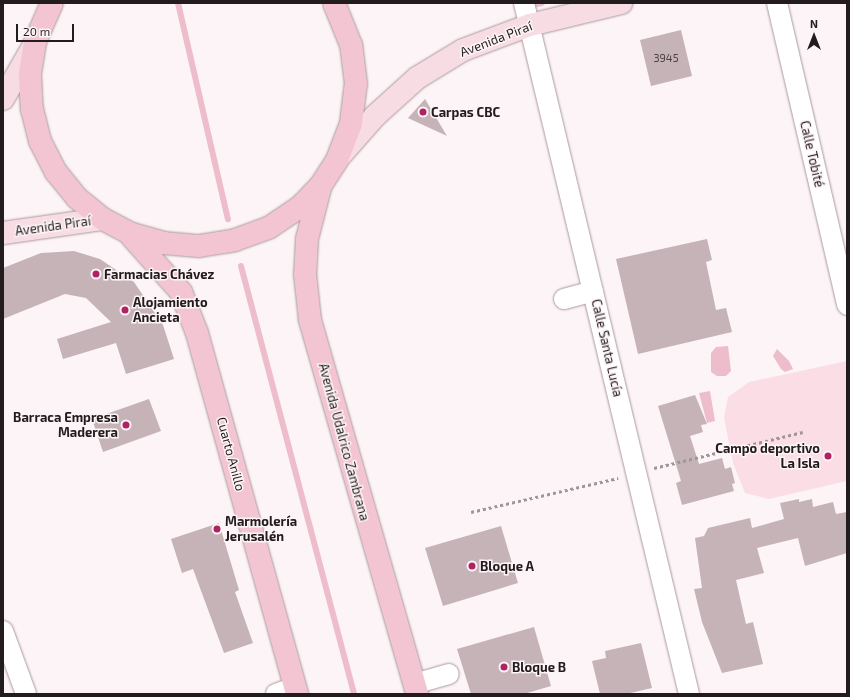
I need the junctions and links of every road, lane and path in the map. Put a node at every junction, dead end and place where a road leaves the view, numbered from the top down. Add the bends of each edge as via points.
1 (52, 3) edge
2 (334, 3) edge
3 (621, 3) edge
4 (777, 3) edge
5 (527, 16) edge
6 (35, 42) junction
7 (3, 98) edge
8 (337, 160) junction
9 (321, 186) junction
10 (103, 219) junction
11 (3, 233) edge
12 (129, 233) junction
13 (593, 291) junction
14 (564, 299) dead end
15 (847, 305) edge
16 (3, 631) edge
17 (449, 674) dead end
18 (416, 689) edge
19 (289, 692) edge
20 (26, 694) edge
21 (689, 694) edge

1 - 6 highway
2 - 8 highway via 351,45 356,84 351,123
3 - 5 main road, Avenida Piraí
4 - 15 street, Calle Tobité
5 - 8 main road, Avenida Piraí via 417,78 375,116
5 - 13 street, Calle Santa Lucía
6 - 7 main road
6 - 10 highway via 30,82 32,109 40,142 64,182
8 - 9 highway
9 - 12 highway via 301,206 270,227 235,240 199,246 163,243
9 - 18 highway, Avenida Udalrico Zambrana via 308,239 305,274 310,320
10 - 11 main road, Avenida Piraí
10 - 12 highway
12 - 19 highway, Cuarto Anillo via 153,256 181,292 198,333
13 - 14 street
13 - 21 street, Calle Santa Lucía
16 - 20 street
17 - 18 street

